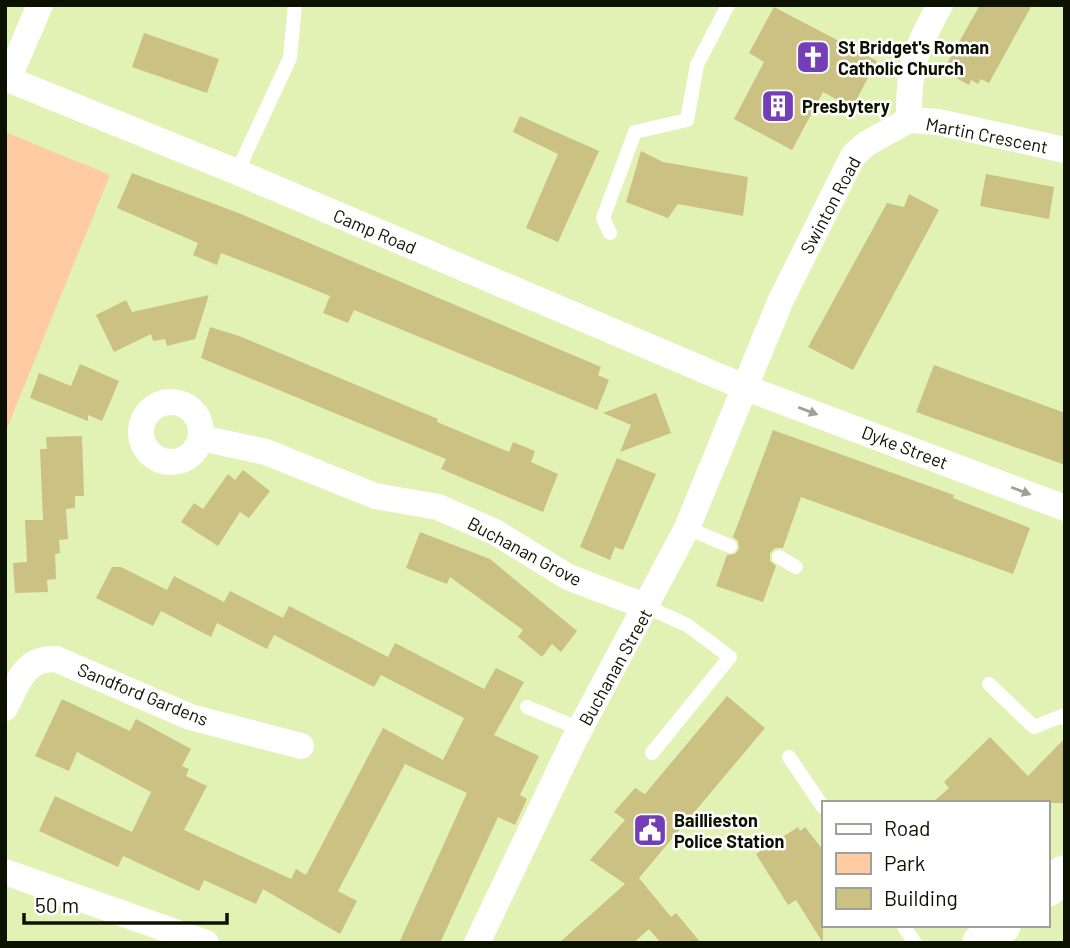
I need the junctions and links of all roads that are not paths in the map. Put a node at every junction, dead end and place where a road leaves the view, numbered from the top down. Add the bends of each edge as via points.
1 (40, 5) edge
2 (295, 5) edge
3 (728, 5) edge
4 (940, 5) edge
5 (7, 78) edge
6 (909, 120) junction
7 (1065, 150) edge
8 (237, 172) junction
9 (610, 233) dead end
10 (744, 387) junction
11 (201, 438) dead end
12 (1065, 508) edge
13 (687, 528) junction
14 (730, 546) dead end
15 (779, 557) dead end
16 (796, 567) dead end
17 (647, 607) junction
18 (989, 684) dead end
19 (527, 707) dead end
20 (5, 708) edge
21 (1065, 718) edge
22 (580, 729) junction
23 (301, 746) dead end
24 (652, 753) dead end
25 (789, 757) dead end
26 (822, 806) edge
27 (5, 872) edge
28 (1065, 874) edge
29 (1049, 886) edge
30 (904, 927) edge
31 (1000, 927) edge
32 (206, 943) edge
33 (477, 943) edge
34 (915, 943) edge
35 (981, 943) edge

1 - 5 street
2 - 8 lane via 290,58
3 - 9 lane via 697,65 687,120 635,132 603,218
4 - 6 street via 916,48 908,84
5 - 8 street, Camp Road
6 - 7 street, Martin Crescent via 938,121
6 - 10 street, Swinton Road via 853,156 780,302
8 - 10 street, Camp Road
10 -> 12 street, Dyke Street
10 - 13 street, Buchanan Street
11 - 17 street, Buchanan Grove via 265,452 375,496 438,507 495,532 568,577
13 - 14 lane
13 - 17 street, Buchanan Street
15 - 16 lane
17 - 22 street, Buchanan Street
17 - 24 lane via 687,625 730,657
18 - 21 lane via 1034,727
19 - 22 lane
20 - 23 street, Sandford Gardens via 28,666 41,658 56,659 190,717
22 - 33 street, Buchanan Street
25 - 26 lane
27 - 32 street
28 - 29 main road
30 - 34 lane
31 - 35 main road

